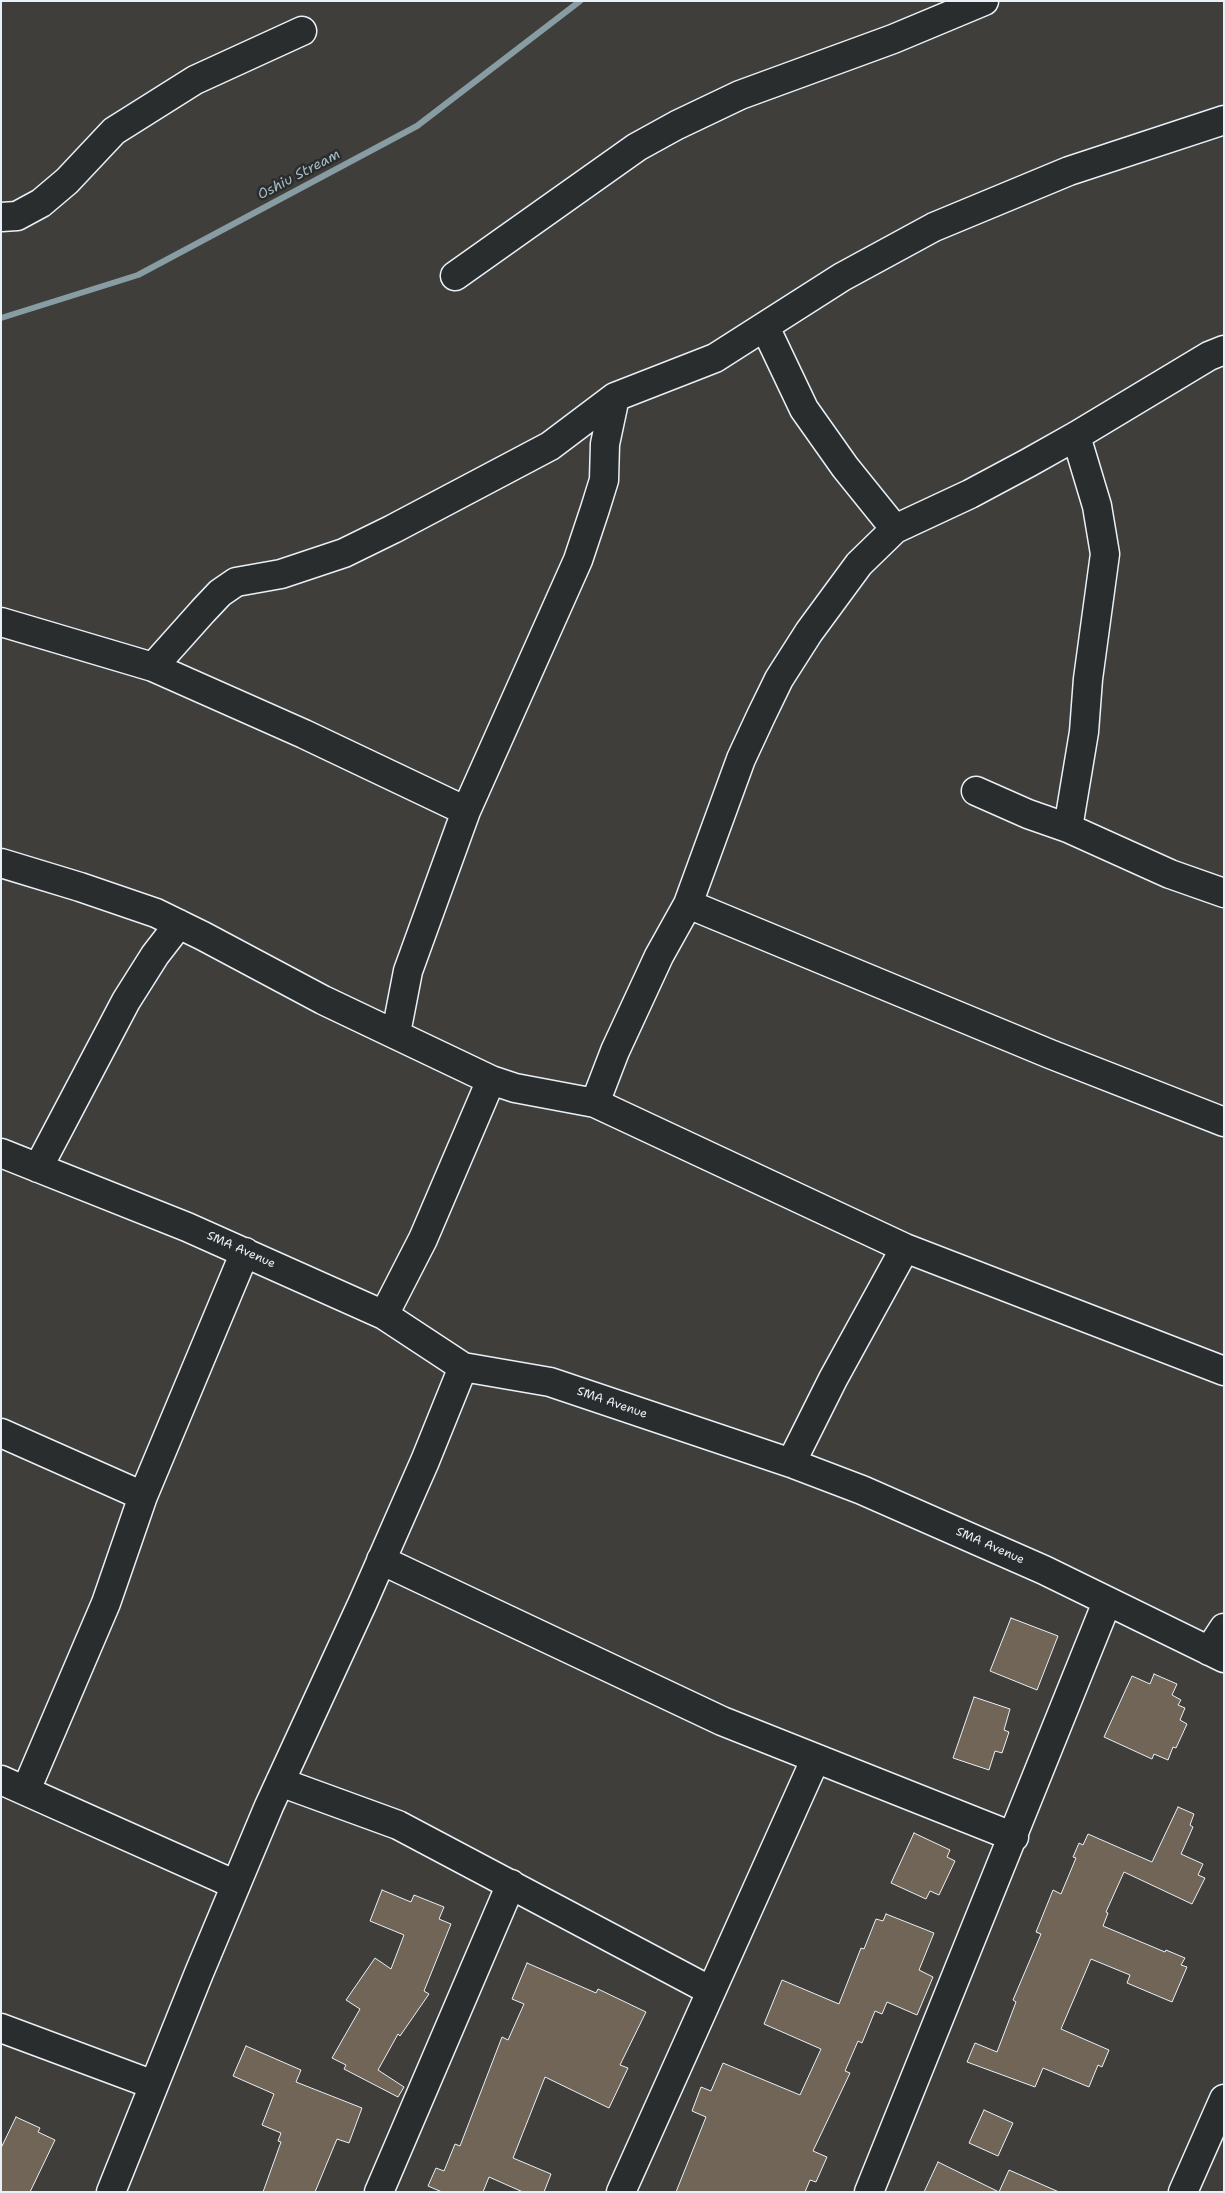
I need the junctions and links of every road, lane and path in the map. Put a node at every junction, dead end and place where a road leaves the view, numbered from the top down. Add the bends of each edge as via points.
1 (984, 1) edge
2 (302, 31) dead end
3 (1224, 120) edge
4 (1, 218) edge
5 (455, 276) dead end
6 (765, 327) junction
7 (1224, 350) edge
8 (616, 397) junction
9 (1076, 436) junction
10 (895, 529) junction
11 (1, 622) edge
12 (153, 667) junction
13 (976, 791) dead end
14 (466, 811) junction
15 (1068, 828) junction
16 (1, 864) edge
17 (1224, 892) edge
18 (688, 904) junction
19 (179, 924) junction
20 (396, 1034) junction
21 (490, 1080) junction
22 (595, 1103) junction
23 (1224, 1122) edge
24 (1, 1153) edge
25 (38, 1168) junction
26 (905, 1248) junction
27 (245, 1252) junction
28 (384, 1315) junction
29 (463, 1367) junction
30 (1224, 1371) edge
31 (1, 1433) edge
32 (791, 1463) junction
33 (143, 1496) junction
34 (381, 1560) junction
35 (1107, 1602) junction
36 (1224, 1628) edge
37 (1217, 1654) edge
38 (815, 1760) junction
39 (1, 1780) edge
40 (280, 1782) junction
41 (26, 1790) junction
42 (1014, 1837) junction
43 (511, 1884) junction
44 (236, 1885) junction
45 (711, 1992) junction
46 (1, 2028) edge
47 (154, 2085) junction
48 (1224, 2099) edge
49 (111, 2192) edge
50 (379, 2192) edge
51 (622, 2192) edge
52 (869, 2192) edge
53 (1183, 2192) edge

1 - 5 street via 740,96 677,125 637,147
2 - 4 street via 195,80 114,131 67,181 41,203 16,216
3 - 6 street via 1068,171 934,227 842,277
6 - 8 street via 715,358
6 - 10 street via 804,409
7 - 9 street
8 - 12 street via 550,446 344,553 281,574 236,582 214,599
8 - 14 street via 606,444 604,480 578,560
9 - 10 street via 970,494
9 - 15 street via 1097,506 1105,554 1084,732
10 - 18 street via 859,564 779,679 741,759
11 - 12 street
12 - 14 street
13 - 15 street
14 - 20 street via 408,971
15 - 17 street via 1170,874
16 - 19 street via 80,887
18 - 22 street via 659,956 615,1050
18 - 23 street via 1050,1054
19 - 20 street via 323,1000
19 - 25 street via 126,1001
20 - 21 street
21 - 22 street
21 - 28 street via 422,1238
22 - 26 street
24 - 25 street, SMA Avenue
25 - 27 street, SMA Avenue
26 - 30 street
26 - 32 street
27 - 28 street, SMA Avenue
27 - 33 street
28 - 29 street, SMA Avenue
29 - 32 street, SMA Avenue via 550,1382
29 - 34 street
31 - 33 street
32 - 35 street, SMA Avenue via 957,1531
33 - 41 street via 106,1603
34 - 38 street via 722,1721
34 - 40 street
35 - 37 street, SMA Avenue
35 - 42 street
36 - 37 street
38 - 42 street
38 - 45 street
39 - 41 street
40 - 43 street via 398,1825
40 - 44 street
41 - 44 street
42 - 52 street
43 - 45 street
43 - 50 street
44 - 47 street
45 - 51 street
46 - 47 street
47 - 49 street
48 - 53 street

